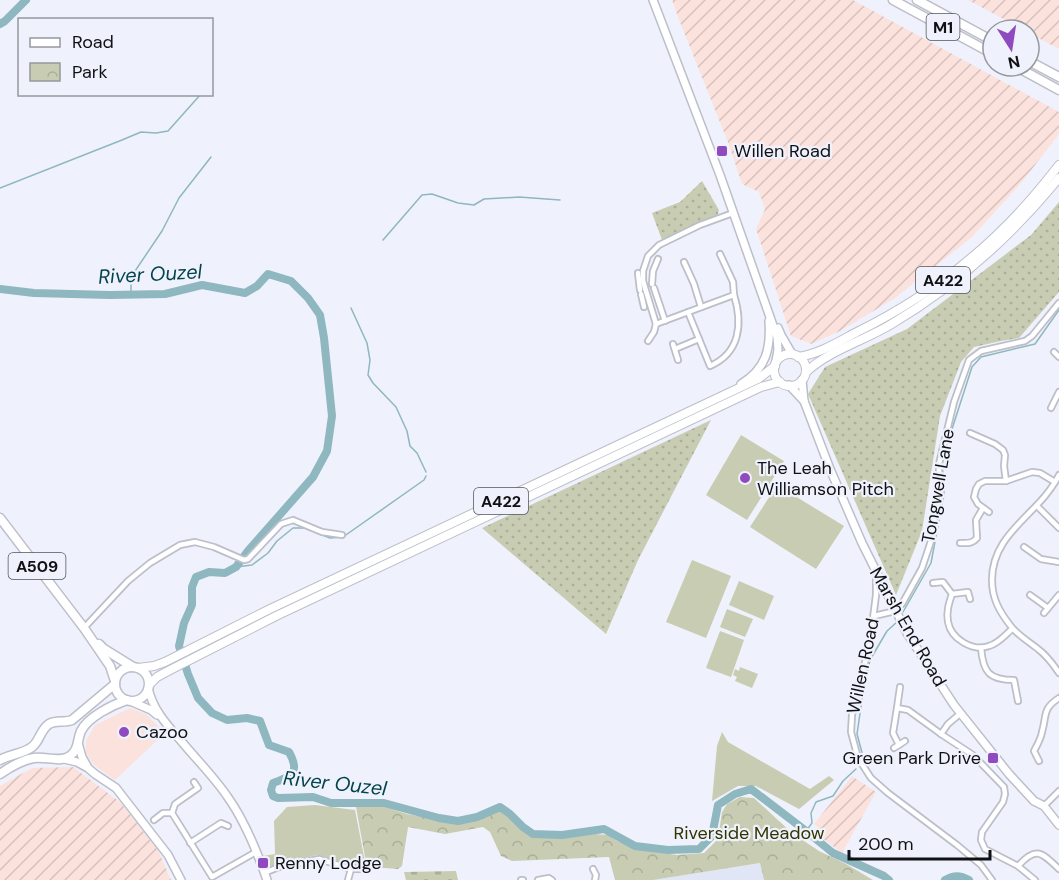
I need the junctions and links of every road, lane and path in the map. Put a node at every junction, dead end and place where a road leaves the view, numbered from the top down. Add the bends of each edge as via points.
1 (655, 0) edge
2 (892, 0) edge
3 (917, 0) edge
4 (981, 35) edge
5 (981, 48) edge
6 (1041, 67) edge
7 (1059, 77) edge
8 (1037, 78) edge
9 (1059, 90) edge
10 (1059, 165) edge
11 (1059, 178) edge
12 (733, 213) junction
13 (720, 254) dead end
14 (640, 255) dead end
15 (647, 258) junction
16 (658, 259) dead end
17 (684, 262) dead end
18 (644, 266) junction
19 (653, 269) junction
20 (638, 273) dead end
21 (641, 281) junction
22 (734, 295) junction
23 (648, 298) junction
24 (642, 300) junction
25 (1059, 303) edge
26 (644, 307) dead end
27 (701, 307) junction
28 (688, 312) junction
29 (768, 313) junction
30 (664, 321) junction
31 (656, 324) junction
32 (699, 339) junction
33 (648, 341) dead end
34 (1054, 352) dead end
35 (795, 355) junction
36 (1058, 358) edge
37 (678, 360) dead end
38 (775, 366) junction
39 (806, 372) junction
40 (802, 381) junction
41 (780, 382) junction
42 (789, 386) junction
43 (1059, 392) edge
44 (720, 397) junction
45 (804, 401) junction
46 (1051, 408) dead end
47 (970, 434) dead end
48 (1059, 474) edge
49 (1006, 481) junction
50 (1056, 482) junction
51 (1037, 506) junction
52 (983, 508) junction
53 (989, 512) dead end
54 (0, 518) edge
55 (1059, 528) edge
56 (342, 535) dead end
57 (960, 543) dead end
58 (1024, 547) dead end
59 (1059, 562) edge
60 (876, 573) junction
61 (933, 583) dead end
62 (952, 594) junction
63 (1030, 595) dead end
64 (1059, 595) edge
65 (970, 599) dead end
66 (1048, 608) junction
67 (895, 610) junction
68 (1044, 614) dead end
69 (874, 616) junction
70 (84, 628) junction
71 (1012, 629) junction
72 (226, 636) junction
73 (981, 648) junction
74 (1059, 659) edge
75 (1052, 663) junction
76 (167, 666) junction
77 (135, 668) junction
78 (1059, 673) edge
79 (1019, 676) dead end
80 (1014, 680) junction
81 (115, 683) junction
82 (149, 686) junction
83 (900, 687) dead end
84 (1059, 698) edge
85 (128, 700) junction
86 (1018, 701) dead end
87 (897, 708) junction
88 (961, 713) junction
89 (160, 717) junction
90 (64, 722) junction
91 (941, 735) junction
92 (40, 738) junction
93 (78, 741) junction
94 (905, 741) dead end
95 (899, 745) junction
96 (894, 748) dead end
97 (51, 758) junction
98 (64, 759) junction
99 (0, 760) edge
100 (1039, 761) dead end
101 (88, 768) junction
102 (0, 774) edge
103 (194, 783) dead end
104 (1059, 791) edge
105 (1044, 806) junction
106 (172, 813) junction
107 (222, 817) dead end
108 (154, 820) dead end
109 (221, 824) junction
110 (1059, 825) edge
111 (228, 826) dead end
112 (190, 843) junction
113 (256, 852) junction
114 (1018, 866) junction
115 (1059, 868) edge
116 (351, 869) junction
117 (367, 869) dead end
118 (593, 869) dead end
119 (265, 876) edge
120 (213, 878) edge
121 (992, 879) edge
122 (181, 880) edge
123 (348, 880) edge
124 (538, 880) edge
125 (552, 880) edge
126 (595, 880) edge
127 (1035, 880) edge

1 - 12 street
1 - 35 street via 781,335
2 - 5 highway, M1
3 - 4 highway, M1
6 - 7 highway
8 - 9 highway
10 - 35 main road, A422 via 996,236 929,291 816,353
11 - 39 main road, A422 via 1001,242 933,298
12 - 15 street via 659,245
12 - 29 street
13 - 22 street via 733,282
14 - 15 street
15 - 18 street
16 - 19 street
17 - 27 street
18 - 19 street
18 - 21 street
19 - 30 street via 651,279
20 - 21 street
21 - 23 street
21 - 24 street
22 - 27 street
22 - 32 street via 738,309 737,338 729,354 710,366
23 - 24 street
23 - 31 street
24 - 26 street
25 - 67 street, Tongwell Lane via 1025,341 981,351 969,360 939,464 931,541 922,568
27 - 28 street
28 - 30 street
28 - 32 street
29 - 38 street via 777,337
29 - 44 street via 770,340 760,368 753,377
30 - 31 street
31 - 33 street
32 - 37 street via 674,347
34 - 36 street
35 - 38 main road via 780,358
35 - 39 main road via 804,363
38 - 41 main road
38 - 44 main road, A422
39 - 40 main road
40 - 42 main road
40 - 45 street, Marsh End Road
41 - 42 main road
41 - 72 main road, A422 via 761,387
42 - 45 street, Marsh End Road
43 - 46 street
44 - 72 main road, A422
45 - 60 street, Marsh End Road
47 - 49 street via 1004,450
48 - 50 street
49 - 50 street via 1036,472
49 - 52 street via 979,484 974,497
50 - 51 street
51 - 55 street
51 - 71 street via 1004,540 992,567 997,608
52 - 53 street
52 - 57 street via 976,520 975,544
54 - 70 highway, A509
56 - 70 street via 293,520 281,524 244,560 195,542 180,544 128,581
58 - 59 street via 1041,559
60 - 67 street, Marsh End Road
60 - 69 street, Willen Road
61 - 62 street via 943,582
62 - 65 street via 968,592
62 - 73 street via 948,624 956,637
63 - 66 street
64 - 66 street
66 - 68 street
67 - 69 street
67 - 88 street, Marsh End Road
69 - 121 street, Willen Road via 852,715 851,732 858,758 871,778 981,865
70 - 77 highway, A509 via 104,649
70 - 81 highway, A509 via 110,666
71 - 73 street via 998,642
71 - 75 street
72 - 76 main road, A422
73 - 80 street via 985,670 993,677
74 - 75 street
75 - 78 street
76 - 77 main road, A422
76 - 82 main road, A422
77 - 81 highway via 121,671
77 - 82 highway via 146,675
79 - 80 street
80 - 86 street
81 - 85 highway via 118,694
81 - 90 highway via 77,717
82 - 85 highway via 138,700
82 - 89 street
83 - 87 street
84 - 100 street via 1044,716 1034,751
85 - 89 street
85 - 93 highway via 87,723
87 - 91 street via 908,710
87 - 95 street via 893,733
88 - 91 street
88 - 105 street, Marsh End Road via 1034,801
89 - 113 street via 227,796
90 - 92 highway via 48,725
90 - 93 highway via 75,730
91 - 114 street via 974,755 1004,787 1004,802 982,832 981,840 985,849
92 - 97 highway via 43,750
92 - 99 highway via 28,750
93 - 98 highway via 71,755
93 - 101 street
94 - 95 street
95 - 96 street
97 - 98 highway
97 - 102 highway via 26,760
98 - 101 street
101 - 122 street via 119,791 169,857
103 - 106 street via 198,788 175,804
104 - 105 street
105 - 110 street, Marsh End Road
106 - 108 street via 163,813
106 - 112 street
107 - 109 street
109 - 111 street
109 - 112 street
112 - 120 street
113 - 119 street
113 - 120 street
114 - 115 street via 1027,856 1039,853
114 - 127 street
116 - 117 street
116 - 119 street via 319,858 279,867
116 - 123 street
118 - 126 street
124 - 125 street

